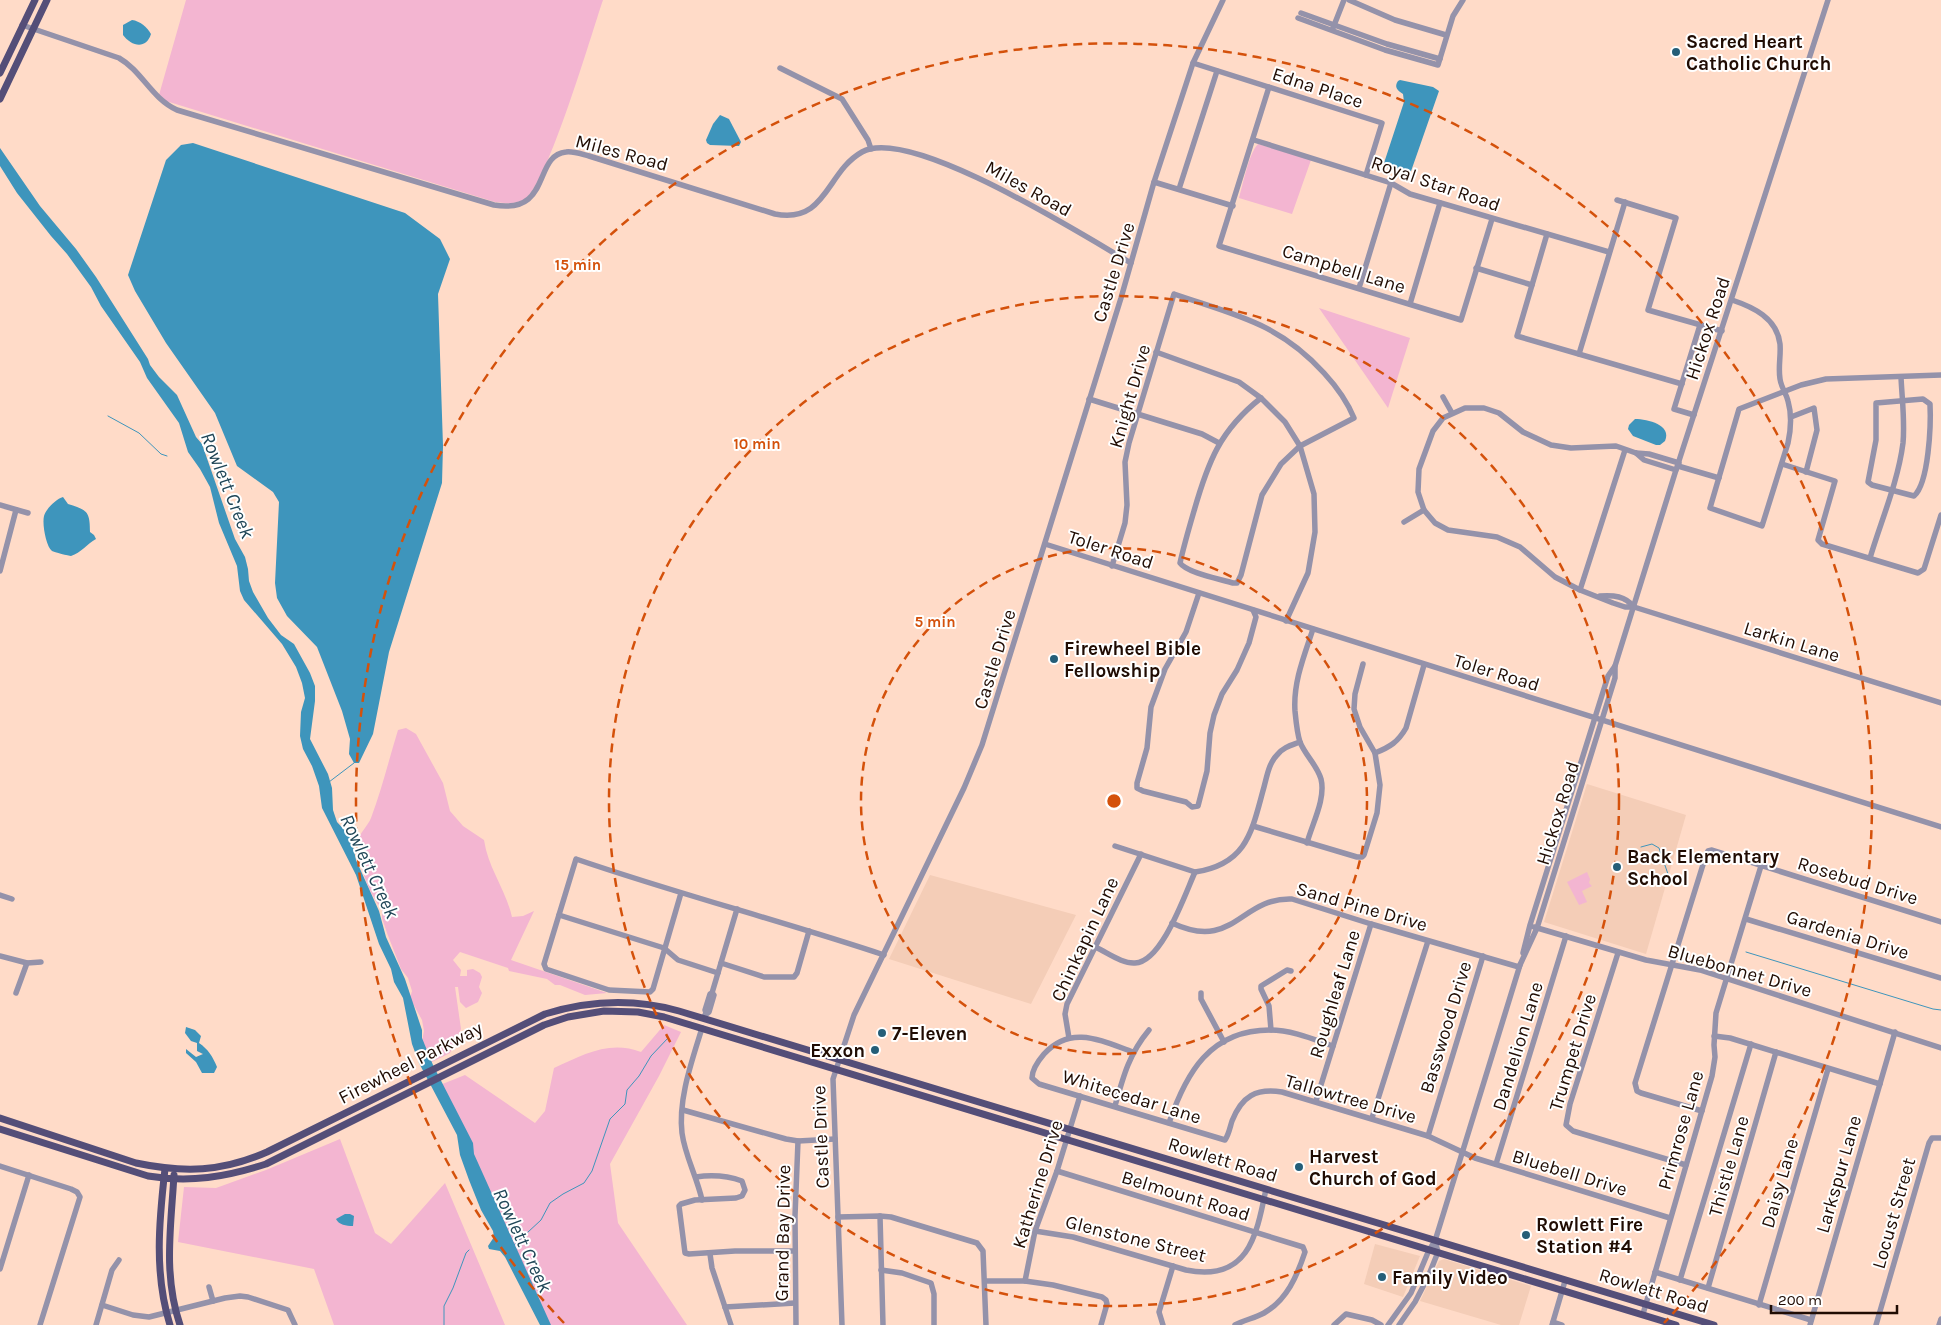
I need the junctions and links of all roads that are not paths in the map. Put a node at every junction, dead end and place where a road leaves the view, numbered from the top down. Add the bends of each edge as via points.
1 (35, 0) edge
2 (47, 0) edge
3 (1223, 0) edge
4 (1344, 0) edge
5 (1349, 0) edge
6 (1463, 0) edge
7 (1828, 0) edge
8 (1300, 15) dead end
9 (22, 25) junction
10 (32, 28) junction
11 (1333, 28) junction
12 (1446, 36) junction
13 (1193, 63) junction
14 (780, 68) dead end
15 (1217, 70) junction
16 (0, 73) edge
17 (1269, 87) junction
18 (0, 99) edge
19 (1254, 140) junction
20 (871, 148) junction
21 (1366, 175) junction
22 (1154, 182) junction
23 (1391, 183) junction
24 (1179, 189) junction
25 (1617, 200) dead end
26 (1625, 202) junction
27 (1440, 203) junction
28 (1233, 206) junction
29 (1492, 219) junction
30 (1547, 234) junction
31 (1609, 252) junction
32 (1131, 263) junction
33 (1476, 268) junction
34 (1532, 284) junction
35 (1359, 288) junction
36 (1732, 300) junction
37 (1410, 304) junction
38 (1700, 325) junction
39 (1722, 331) junction
40 (1156, 352) junction
41 (1579, 354) junction
42 (1941, 375) edge
43 (1901, 377) junction
44 (1682, 384) junction
45 (1784, 392) junction
46 (1443, 397) dead end
47 (1261, 398) junction
48 (1089, 399) junction
49 (1902, 402) junction
50 (1452, 413) junction
51 (1139, 414) junction
52 (1694, 415) junction
53 (1791, 417) junction
54 (1219, 443) junction
55 (1300, 446) junction
56 (1625, 450) junction
57 (1782, 464) junction
58 (1678, 466) junction
59 (1806, 472) junction
60 (1719, 478) junction
61 (1891, 491) junction
62 (0, 505) edge
63 (16, 510) junction
64 (1424, 510) junction
65 (28, 513) dead end
66 (1940, 520) edge
67 (1404, 522) dead end
68 (1045, 544) junction
69 (1870, 558) junction
70 (1112, 566) junction
71 (0, 571) edge
72 (1580, 590) junction
73 (1199, 593) junction
74 (1634, 607) junction
75 (1252, 610) junction
76 (1286, 621) junction
77 (1313, 629) junction
78 (1364, 664) dead end
79 (1424, 665) junction
80 (1616, 666) junction
81 (1941, 704) edge
82 (1595, 719) junction
83 (1602, 721) junction
84 (1300, 742) junction
85 (1375, 754) junction
86 (1563, 822) junction
87 (1570, 823) junction
88 (1253, 826) junction
89 (1941, 827) edge
90 (1560, 832) junction
91 (1307, 842) junction
92 (1115, 846) dead end
93 (1141, 854) junction
94 (1761, 866) junction
95 (1196, 872) junction
96 (1553, 877) junction
97 (681, 893) junction
98 (0, 895) edge
99 (12, 898) dead end
100 (737, 909) junction
101 (559, 915) junction
102 (1746, 919) junction
103 (1941, 922) edge
104 (1172, 923) junction
105 (1371, 924) junction
106 (1530, 925) junction
107 (1537, 928) junction
108 (808, 931) junction
109 (1566, 936) junction
110 (1428, 941) junction
111 (1095, 947) junction
112 (664, 948) junction
113 (1618, 953) junction
114 (884, 955) junction
115 (0, 956) edge
116 (1483, 956) junction
117 (41, 962) dead end
118 (27, 963) junction
119 (721, 964) junction
120 (1672, 964) junction
121 (1519, 967) junction
122 (1291, 971) dead end
123 (718, 973) junction
124 (1726, 978) junction
125 (1941, 978) edge
126 (16, 993) dead end
127 (1201, 993) dead end
128 (705, 1016) junction
129 (702, 1028) junction
130 (741, 1030) junction
131 (1149, 1030) dead end
132 (1271, 1030) junction
133 (1895, 1032) junction
134 (1714, 1036) junction
135 (1069, 1038) junction
136 (1224, 1042) junction
137 (1751, 1044) junction
138 (1333, 1046) junction
139 (1941, 1048) edge
140 (1133, 1052) junction
141 (1776, 1052) junction
142 (838, 1060) junction
143 (836, 1068) junction
144 (1828, 1069) junction
145 (1880, 1084) junction
146 (1080, 1096) junction
147 (1316, 1102) junction
148 (981, 1103) junction
149 (1115, 1106) junction
150 (683, 1110) junction
151 (1702, 1111) junction
152 (978, 1113) junction
153 (0, 1118) edge
154 (1372, 1118) junction
155 (1169, 1123) junction
156 (0, 1129) edge
157 (1070, 1130) junction
158 (1428, 1136) junction
159 (1067, 1138) junction
160 (1941, 1138) edge
161 (835, 1139) junction
162 (1225, 1140) joint
163 (798, 1141) junction
164 (1462, 1153) junction
165 (1496, 1164) junction
166 (1686, 1165) junction
167 (0, 1166) edge
168 (166, 1169) junction
169 (175, 1170) junction
170 (1058, 1171) junction
171 (29, 1175) junction
172 (696, 1177) junction
173 (164, 1178) junction
174 (174, 1179) junction
175 (1266, 1189) junction
176 (702, 1200) junction
177 (1264, 1200) junction
178 (838, 1216) junction
179 (880, 1216) junction
180 (1670, 1218) junction
181 (1035, 1231) junction
182 (1255, 1232) junction
183 (1435, 1241) junction
184 (1429, 1250) junction
185 (794, 1251) junction
186 (1438, 1252) junction
187 (710, 1254) junction
188 (119, 1260) dead end
189 (1173, 1266) junction
190 (0, 1269) edge
191 (881, 1270) junction
192 (1655, 1272) junction
193 (1680, 1280) junction
194 (985, 1281) junction
195 (1025, 1281) junction
196 (1565, 1281) junction
197 (209, 1287) dead end
198 (1708, 1288) junction
199 (1562, 1290) junction
200 (1411, 1293) junction
201 (1418, 1297) junction
202 (213, 1301) junction
203 (795, 1302) junction
204 (1646, 1304) junction
205 (102, 1305) junction
206 (1759, 1305) junction
207 (725, 1307) junction
208 (176, 1311) junction
209 (166, 1313) junction
210 (1643, 1314) junction
211 (1941, 1318) edge
212 (1811, 1322) edge
213 (1552, 1324) edge
214 (40, 1325) edge
215 (96, 1325) edge
216 (170, 1325) edge
217 (180, 1325) edge
218 (295, 1325) edge
219 (731, 1325) edge
220 (796, 1325) edge
221 (842, 1325) edge
222 (883, 1325) edge
223 (934, 1325) edge
224 (986, 1325) edge
225 (1101, 1325) edge
226 (1163, 1325) edge
227 (1235, 1325) edge
228 (1334, 1325) edge
229 (1381, 1325) edge
230 (1388, 1325) edge
231 (1399, 1325) edge
232 (1562, 1325) edge
233 (1676, 1325) edge
234 (1714, 1325) edge
235 (1876, 1325) edge
236 (1939, 1325) edge

1 - 9 main road
2 - 10 main road
3 - 13 street, Castle Drive
4 - 11 street
5 - 12 street via 1395,20
6 - 12 street
7 - 36 street, Hickox Road
8 - 11 street
9 - 10 street, Miles Road
9 - 16 main road
10 - 18 main road
10 - 20 street, Miles Road via 119,58 129,64 161,101 177,110 504,207 518,205 531,198 552,160 567,151 774,214 795,216 815,206 850,162
11 - 12 street via 1385,50 1439,62
13 - 15 street, Edna Place
13 - 22 street, Castle Drive
14 - 20 street via 842,100
15 - 17 street, Edna Place
15 - 24 street
17 - 19 street
17 - 21 street, Edna Place via 1382,123
19 - 21 street, Royal Star Road
19 - 28 street
20 - 32 street, Miles Road via 887,148 915,155 977,176
21 - 23 street, Royal Star Road
22 - 24 street
22 - 32 street, Castle Drive
23 - 27 street, Royal Star Road via 1410,194
23 - 35 street
24 - 28 street
25 - 26 street
26 - 31 street
26 - 38 street via 1676,218 1648,310
27 - 29 street, Royal Star Road
27 - 37 street
28 - 35 street, Campbell Lane via 1220,246
29 - 30 street, Royal Star Road
29 - 33 street
30 - 31 street, Royal Star Road
30 - 34 street
31 - 41 street
32 - 48 street, Castle Drive
33 - 34 street
33 - 37 street, Campbell Lane via 1461,320
34 - 41 street via 1517,336
35 - 37 street, Campbell Lane
36 - 39 street, Hickox Road
36 - 45 street via 1762,313 1777,333
38 - 39 street
38 - 44 street
39 - 52 street, Hickox Road
40 - 47 street via 1239,382
40 - 51 street, Knight Drive
40 - 55 street, Knight Drive via 1174,294 1246,318 1278,333 1302,351 1328,378 1354,418
41 - 44 street
42 - 43 street
43 - 45 street via 1826,379
43 - 49 street
44 - 52 street via 1674,409
45 - 53 street
45 - 60 street via 1739,410
46 - 50 street
47 - 54 street via 1233,424
47 - 55 street via 1286,422
48 - 51 street
48 - 68 street, Castle Drive
49 - 61 street via 1902,444
49 - 61 street via 1876,403 1876,440 1868,482
49 - 61 street via 1923,399 1930,404 1930,440 1917,494
50 - 56 street via 1465,408 1484,408 1499,412 1523,432 1551,445 1571,448 1616,446
50 - 64 street via 1443,418 1433,431 1419,469 1418,492
51 - 54 street via 1202,434
51 - 70 street, Knight Drive via 1125,462 1125,523
52 - 58 street, Hickox Road
53 - 57 street
53 - 59 street via 1814,408 1817,430
54 - 55 street via 1205,474 1180,563 1192,571 1233,584 1241,575 1262,495 1281,464
55 - 76 street via 1314,494 1315,532 1308,572
56 - 58 street via 1644,460
56 - 72 street
57 - 59 street
57 - 60 street via 1762,526 1710,508
58 - 60 street
58 - 74 street, Hickox Road
59 - 69 street via 1835,481 1818,540
61 - 69 street
62 - 63 street
63 - 65 street
63 - 71 street
64 - 67 street
64 - 72 street, Larkin Lane via 1435,523 1448,530 1497,537 1520,546 1555,576
66 - 69 street via 1922,572 1914,573
68 - 70 street, Toler Road
68 - 114 street, Castle Drive via 982,745
70 - 73 street, Toler Road
72 - 74 street, Larkin Lane via 1598,596 1615,595 1629,600
73 - 75 street, Toler Road
73 - 75 street via 1186,632 1165,669 1151,707 1147,748 1137,788 1196,807 1207,771 1214,715 1248,642 1256,617
74 - 80 street, Hickox Road
74 - 81 street, Larkin Lane
75 - 76 street, Toler Road
76 - 77 street, Toler Road
77 - 79 street, Toler Road
77 - 84 street via 1296,688 1295,711
78 - 85 street via 1354,709
79 - 82 street, Toler Road
79 - 85 street via 1406,728 1394,744
80 - 82 street, Hickox Road via 1608,676
80 - 83 street, Hickox Road
82 - 83 street, Toler Road
82 - 86 street, Hickox Road
83 - 87 street, Hickox Road
83 - 89 street, Toler Road
84 - 88 street via 1282,750 1273,761
84 - 91 street via 1314,763 1322,787
85 - 91 street via 1380,799 1362,858
86 - 87 street
86 - 90 street, Hickox Road
87 - 96 street, Hickox Road
88 - 91 street
88 - 95 street via 1245,845 1236,855 1214,868
90 - 96 street via 1549,870
90 - 106 street, Hickox Road
92 - 93 street
93 - 95 street
93 - 111 street, Chinkapin Lane
94 - 102 street, Primrose Lane
94 - 103 street, Rosebud Drive
94 - 120 street, Rosebud Drive via 1708,851
95 - 104 street
96 - 107 street, Hickox Road
97 - 100 street
97 - 101 street via 576,859
97 - 112 street
98 - 99 street
100 - 108 street
100 - 119 street
101 - 112 street
101 - 112 street via 544,964 546,969 609,990 650,992
102 - 124 street, Primrose Lane
102 - 125 street, Gardenia Drive
104 - 105 street, Sand Pine Drive via 1191,931 1212,932 1262,906 1283,899 1303,902
104 - 111 street via 1155,951 1138,963 1127,962
105 - 110 street, Sand Pine Drive
105 - 138 street, Roughleaf Lane
106 - 107 street, Bluebonnet Drive
106 - 121 street, Hickox Road
107 - 109 street, Bluebonnet Drive
107 - 121 street, Hickox Road
108 - 114 street
108 - 119 street via 794,977 764,977
109 - 113 street, Bluebonnet Drive
109 - 165 street, Dandelion Lane
110 - 116 street, Sand Pine Drive
110 - 154 street
111 - 135 street, Chinkapin Lane via 1066,1009
112 - 123 street via 678,960
113 - 120 street, Bluebonnet Drive
113 - 166 street, Trumpet Drive via 1566,1125 1573,1131
114 - 142 street, Castle Drive via 854,1015
115 - 118 street
116 - 121 street, Sand Pine Drive
116 - 158 street, Basswood Drive
117 - 118 street
118 - 126 street
119 - 123 street
120 - 124 street, Bluebonnet Drive
120 - 151 street via 1636,1088 1641,1093
121 - 164 street, Hickox Road
122 - 132 street via 1287,970 1260,986 1269,1006
123 - 128 street
124 - 133 street, Bluebonnet Drive
124 - 134 street, Primrose Lane via 1716,1013
127 - 136 street via 1201,999
128 - 130 main road, Firewheel Parkway
128 - 169 main road, Firewheel Parkway via 622,1001 588,1003 545,1014 245,1161 218,1168
129 - 130 main road via 708,1024
129 - 143 main road, Firewheel Parkway
129 - 150 street via 683,1097
129 - 174 main road, Firewheel Parkway via 638,1012 592,1012 568,1017 544,1024 470,1060 266,1164 207,1179
130 - 142 main road, Firewheel Parkway
131 - 140 street
132 - 136 street via 1244,1034
132 - 138 street via 1302,1035
133 - 139 street, Bluebonnet Drive
133 - 145 street, Larkspur Lane
134 - 137 street
134 - 151 street, Primrose Lane via 1715,1058
135 - 140 street via 1093,1038
135 - 146 street, Whitecedar Lane via 1047,1051 1034,1067 1032,1078 1039,1084
136 - 155 street via 1193,1069 1180,1092
137 - 141 street
137 - 193 street
138 - 147 street, Roughleaf Lane
140 - 149 street
141 - 144 street
141 - 198 street, Thistle Lane
142 - 143 street, Castle Drive
142 - 148 main road, Rowlett Road
143 - 152 main road, Rowlett Road
143 - 161 street, Castle Drive via 833,1079
144 - 145 street
144 - 206 street, Daisy Lane
145 - 212 street, Larkspur Lane
146 - 149 street, Whitecedar Lane
146 - 157 street, Katherine Drive
147 - 154 street, Tallowtree Drive
147 - 162 street, Tallowtree Drive via 1275,1091 1256,1093 1236,1110
148 - 152 main road
148 - 157 main road, Rowlett Road
149 - 155 street, Whitecedar Lane
150 - 163 street
150 - 172 street via 683,1140
151 - 166 street, Primrose Lane
152 - 159 main road, Rowlett Road
153 - 168 main road, Firewheel Parkway via 136,1163
154 - 158 street, Tallowtree Drive
155 - 162 street, Whitecedar Lane
156 - 173 main road, Firewheel Parkway via 130,1171
157 - 159 street, Katherine Drive
157 - 175 main road, Rowlett Road
158 - 164 street, Tallowtree Drive
159 - 170 street, Katherine Drive
159 - 177 main road, Rowlett Road
160 - 235 street, Locust Street via 1932,1138
161 - 163 street
161 - 178 street, Castle Drive
163 - 185 street, Grand Bay Drive
164 - 165 street, Bluebell Drive
164 - 183 street, Hickox Road
165 - 180 street, Bluebell Drive
166 - 180 street, Primrose Lane
167 - 171 street
168 - 169 main road, Firewheel Parkway
168 - 173 main road
169 - 174 main road
170 - 181 street, Katherine Drive
170 - 182 street, Belmount Road
171 - 190 street
171 - 214 street via 72,1188 80,1197
172 - 176 street
172 - 176 street via 737,1180 744,1184 742,1196
173 - 174 main road, Firewheel Parkway
173 - 209 main road via 159,1271
174 - 208 main road via 168,1252
175 - 177 street, Glenstone Street
175 - 183 main road, Rowlett Road
176 - 187 street via 679,1206 685,1253
177 - 182 street, Glenstone Street
177 - 184 main road, Rowlett Road
178 - 179 street
178 - 221 street, Castle Drive
179 - 191 street
179 - 194 street via 920,1224 977,1243 983,1251
180 - 192 street, Primrose Lane
181 - 189 street, Glenstone Street via 1073,1237
181 - 195 street, Katherine Drive
182 - 189 street, Glenstone Street via 1245,1254 1223,1270 1199,1272
182 - 227 street, Belmount Road via 1303,1246 1305,1252 1296,1278 1284,1296 1264,1312
183 - 184 street, Hickox Road
183 - 186 street
183 - 196 main road, Rowlett Road
184 - 186 main road, Rowlett Road
184 - 200 street, Hickox Road
185 - 187 street
185 - 203 street, Grand Bay Drive
186 - 199 main road, Rowlett Road
186 - 201 street
187 - 207 street
188 - 205 street via 112,1270
189 - 226 street via 1159,1312
191 - 222 street
191 - 223 street via 931,1283
192 - 193 street
192 - 204 street, Primrose Lane
193 - 198 street
194 - 195 street
194 - 224 street
195 - 225 street via 1102,1297 1108,1304
196 - 199 street
196 - 204 main road, Rowlett Road
197 - 202 street
198 - 206 street
199 - 210 main road, Rowlett Road
199 - 213 street
200 - 201 street
200 - 230 street, Hickox Road
201 - 231 street
202 - 208 street
202 - 218 street via 231,1296 248,1297 288,1310
203 - 207 street
203 - 220 street, Grand Bay Drive
204 - 210 street, Primrose Lane
204 - 234 main road, Rowlett Road
205 - 209 street via 149,1317
205 - 215 street
206 - 212 street
207 - 219 street
208 - 209 street
208 - 217 main road
209 - 216 main road
210 - 233 main road, Rowlett Road
211 - 236 street
213 - 232 street
228 - 229 street via 1346,1314

